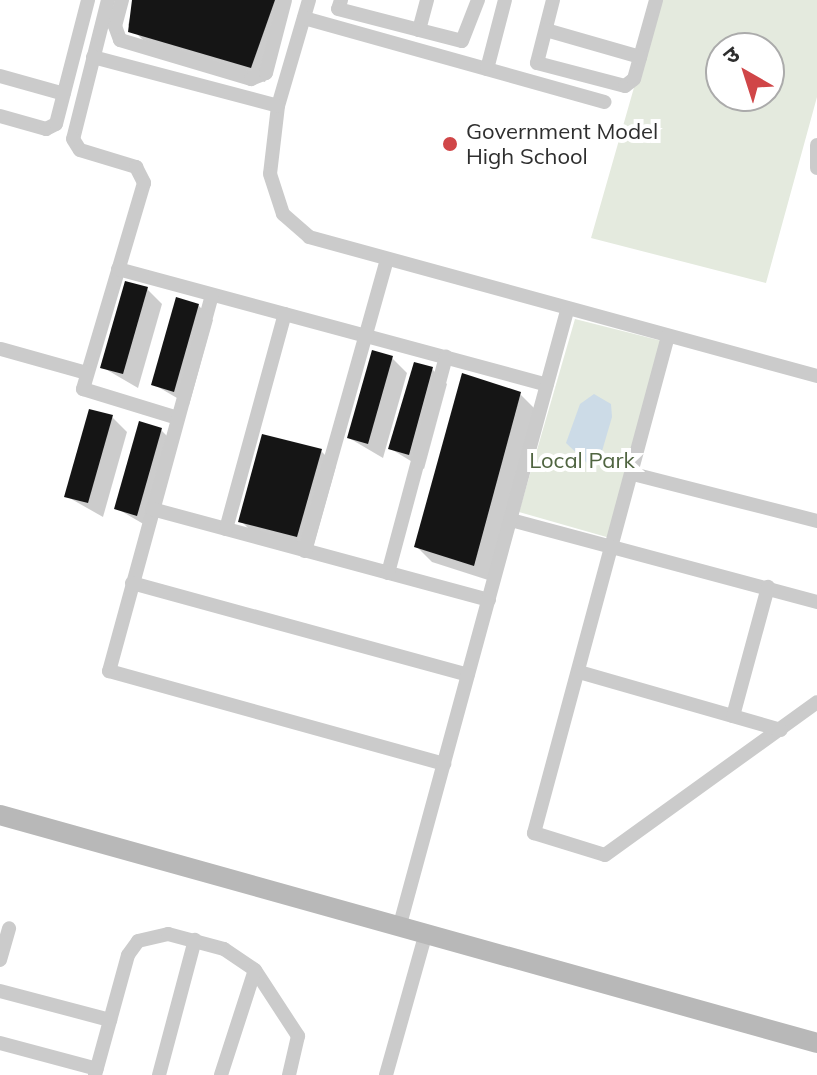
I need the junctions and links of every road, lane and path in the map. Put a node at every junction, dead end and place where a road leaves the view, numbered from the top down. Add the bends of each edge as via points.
1 (88, 0) edge
2 (108, 0) edge
3 (122, 0) edge
4 (285, 0) edge
5 (309, 0) edge
6 (341, 0) edge
7 (427, 0) edge
8 (478, 0) edge
9 (505, 0) edge
10 (553, 0) edge
11 (656, 0) edge
12 (304, 18) junction
13 (419, 30) junction
14 (546, 30) junction
15 (93, 57) junction
16 (640, 57) junction
17 (487, 69) junction
18 (0, 76) edge
19 (64, 94) junction
20 (604, 102) dead end
21 (278, 106) junction
22 (0, 116) edge
23 (817, 145) edge
24 (817, 168) edge
25 (387, 259) junction
26 (118, 269) junction
27 (212, 295) junction
28 (567, 311) junction
29 (285, 314) junction
30 (365, 336) junction
31 (668, 336) junction
32 (1, 349) edge
33 (446, 357) junction
34 (87, 373) junction
35 (817, 376) edge
36 (547, 385) junction
37 (178, 418) junction
38 (633, 474) junction
39 (152, 509) junction
40 (511, 520) junction
41 (817, 521) edge
42 (226, 529) junction
43 (614, 547) junction
44 (305, 551) junction
45 (388, 573) junction
46 (132, 583) junction
47 (768, 587) junction
48 (489, 600) junction
49 (817, 602) edge
50 (579, 672) junction
51 (468, 675) junction
52 (817, 702) edge
53 (733, 716) junction
54 (781, 730) junction
55 (444, 764) junction
56 (0, 815) edge
57 (9, 928) dead end
58 (399, 928) junction
59 (425, 936) junction
60 (195, 940) junction
61 (0, 960) edge
62 (255, 970) junction
63 (0, 991) edge
64 (110, 1020) junction
65 (0, 1043) edge
66 (817, 1043) edge
67 (96, 1072) edge
68 (159, 1075) edge
69 (221, 1075) edge
70 (289, 1075) edge
71 (386, 1075) edge

1 - 19 street
2 - 15 street
3 - 4 street via 115,26 120,40 261,79
5 - 12 street
6 - 13 street via 338,9
7 - 13 street
8 - 13 street via 462,41
9 - 17 street
10 - 14 street
11 - 16 street
12 - 17 street
12 - 21 street
14 - 16 street
14 - 16 street via 537,63 625,86
15 - 21 street
15 - 26 street via 76,146 136,167 144,183
17 - 20 street
18 - 19 street
19 - 22 street via 53,128
21 - 25 street via 270,174 283,214 309,237
23 - 24 street
25 - 28 street
25 - 30 street
26 - 27 street
26 - 34 street
27 - 29 street
27 - 37 street
28 - 31 street
28 - 36 street
29 - 30 street
29 - 42 street
30 - 33 street
30 - 44 street
31 - 35 street
31 - 38 street
32 - 34 street
33 - 36 street
33 - 45 street
34 - 37 street via 87,392
36 - 40 street
37 - 39 street
38 - 41 street
38 - 43 street
39 - 42 street
39 - 46 street
40 - 43 street
40 - 48 street
42 - 44 street
43 - 47 street
43 - 50 street
44 - 45 street
45 - 48 street
46 - 51 street
46 - 55 street via 108,659 119,680
47 - 49 street
47 - 53 street
48 - 51 street
50 - 53 street
50 - 54 street via 534,824 540,839 605,855
51 - 55 street
52 - 54 street
53 - 54 street
55 - 58 street
56 - 58 main road
57 - 61 street
58 - 59 main road
59 - 66 main road
59 - 71 street
60 - 62 street
60 - 64 street via 168,934 138,941
60 - 68 street
62 - 69 street
62 - 70 street via 298,1036
63 - 64 street
64 - 67 street
65 - 67 street

